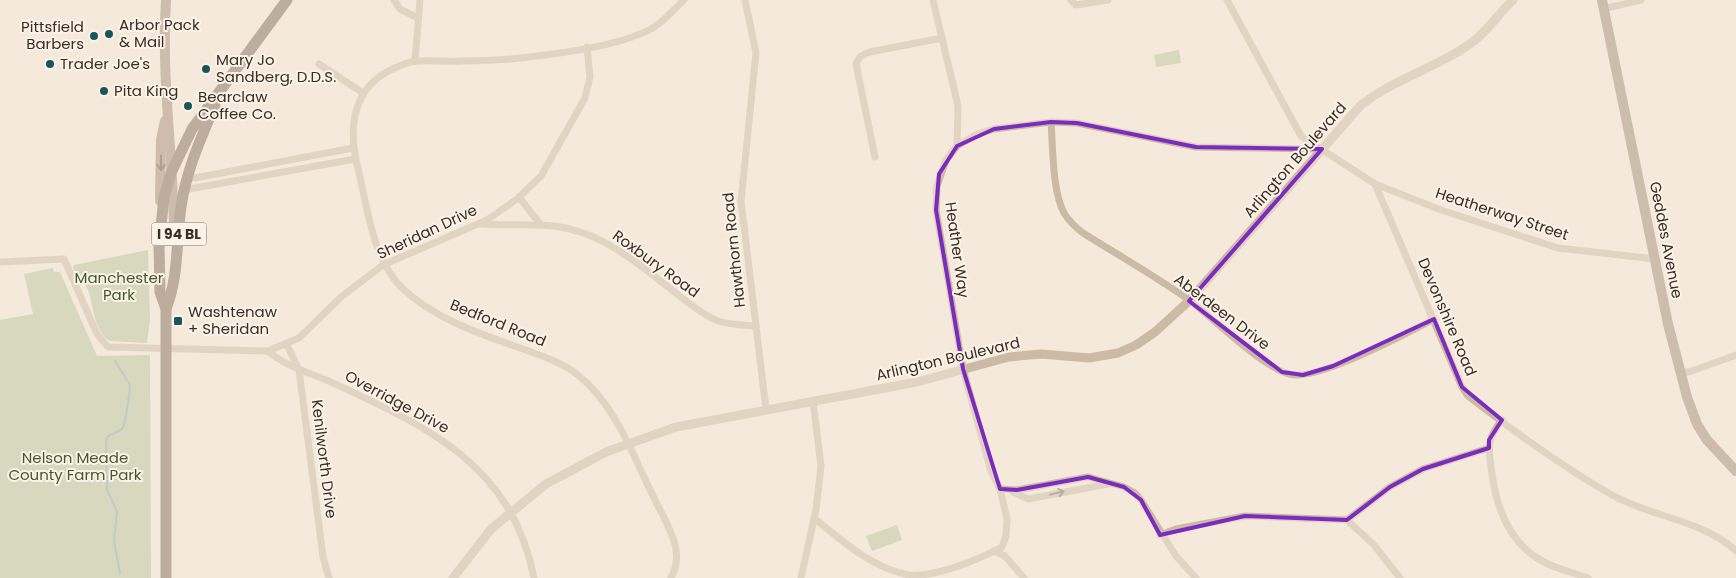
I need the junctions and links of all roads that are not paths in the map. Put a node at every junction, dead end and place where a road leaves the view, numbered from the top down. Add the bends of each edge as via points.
1 (166, 0) edge
2 (287, 0) edge
3 (394, 0) edge
4 (420, 0) edge
5 (684, 0) edge
6 (745, 0) edge
7 (933, 0) edge
8 (1071, 0) edge
9 (1108, 0) edge
10 (1227, 0) edge
11 (1513, 0) edge
12 (1641, 0) edge
13 (1603, 4) edge
14 (418, 18) junction
15 (942, 38) junction
16 (587, 47) junction
17 (415, 61) junction
18 (319, 64) dead end
19 (222, 90) junction
20 (363, 93) junction
21 (167, 116) junction
22 (1051, 122) junction
23 (958, 146) junction
24 (353, 148) junction
25 (1322, 149) junction
26 (875, 157) dead end
27 (355, 160) junction
28 (252, 167) junction
29 (171, 173) junction
30 (187, 177) junction
31 (254, 178) junction
32 (1375, 184) junction
33 (184, 190) junction
34 (519, 197) junction
35 (160, 222) junction
36 (478, 224) junction
37 (540, 224) junction
38 (1655, 259) junction
39 (0, 262) edge
40 (384, 265) junction
41 (175, 278) junction
42 (1189, 301) junction
43 (166, 309) junction
44 (1434, 319) junction
45 (756, 326) junction
46 (287, 345) junction
47 (166, 349) junction
48 (268, 351) junction
49 (1736, 355) edge
50 (963, 369) junction
51 (299, 370) junction
52 (1680, 372) junction
53 (813, 401) junction
54 (766, 410) junction
55 (1502, 420) junction
56 (627, 444) junction
57 (1489, 448) junction
58 (1736, 471) edge
59 (1110, 483) junction
60 (1000, 489) junction
61 (1010, 490) junction
62 (510, 512) junction
63 (814, 518) junction
64 (1347, 520) junction
65 (1160, 534) junction
66 (994, 551) junction
67 (1736, 551) edge
68 (166, 578) edge
69 (329, 578) edge
70 (453, 578) edge
71 (534, 578) edge
72 (671, 578) edge
73 (801, 578) edge
74 (1024, 578) edge
75 (1196, 578) edge
76 (1400, 578) edge
77 (1586, 578) edge

1 - 21 main road
2 - 19 main road, I 94 BL
3 - 14 street via 400,9
4 - 14 street
5 - 16 street via 652,28 634,36
6 - 45 street, Hawthorn Road via 755,60 741,201
7 - 15 street
8 - 9 street via 1076,5
10 - 25 street via 1301,136
11 - 25 street, Arlington Boulevard via 1465,48 1370,98 1342,124
12 - 13 street
13 - 38 main road, Geddes Avenue
14 - 17 street
15 - 23 street via 958,106
15 - 26 street via 870,52 858,59 856,64
16 - 17 street via 505,60
16 - 34 street, Sheridan Drive via 590,77 585,98 541,176
17 - 20 street via 375,79
18 - 20 street
19 - 29 main road, I 94 BL via 192,130
19 - 30 main road, I 94 BL
20 - 24 street, Bedford Road via 353,123
21 - 29 main road
21 -> 35 main road via 161,140
22 - 23 street, Heather Way via 994,129 977,134
22 - 25 street, Heather Way via 1077,123 1196,147
22 - 42 street, Aberdeen Drive via 1058,195 1070,222
23 - 50 street, Heather Way via 939,174 936,210
24 - 27 street, Bedford Road
24 - 28 street
25 - 32 street
25 - 42 street, Arlington Boulevard
27 - 31 street
27 - 40 street, Bedford Road
28 - 30 street
28 - 31 street
29 - 35 main road, I 94 BL
29 - 41 main road
30 - 33 main road, I 94 BL
31 - 33 street
32 - 38 street, Heatherway Street via 1441,210 1558,248
32 - 44 street, Devonshire Road
33 - 41 main road, I 94 BL
34 - 36 street, Sheridan Drive
34 - 37 street
35 - 43 main road, I 94 BL via 160,292
36 - 37 street, Roxbury Road
36 - 40 street, Sheridan Drive
37 - 45 street, Roxbury Road via 568,228 604,242 708,317 732,325
38 - 52 main road, Geddes Avenue
39 - 47 street, Sheridan Drive via 64,259 104,344 114,348
40 - 46 street, Sheridan Drive via 341,297 299,338
40 - 56 street, Bedford Road via 402,287 445,318 553,360 578,375 610,413
41 - 43 main road, I 94 BL
42 - 44 street, Aberdeen Drive via 1272,367 1292,375 1333,366
42 - 50 street, Arlington Boulevard via 1155,332 1118,353 1089,358 1025,354
43 - 47 main road, I 94 BL
44 - 55 street, Devonshire Road via 1468,396
45 - 54 street, Hawthorn Road
46 - 48 street, Sheridan Drive
46 - 51 street, Kenilworth Drive
47 - 48 street, Sheridan Drive
47 - 68 main road, I 94 BL
48 - 51 street, Overridge Drive
49 - 52 street via 1689,372
50 - 53 street, Arlington Boulevard via 917,382
50 - 60 street, Heather Way via 988,463
51 - 62 street, Overridge Drive via 437,435 463,454 492,484
51 - 69 street, Kenilworth Drive via 323,556
52 - 58 main road, Geddes Avenue via 1697,424 1717,453
53 - 54 street, Arlington Boulevard
53 - 63 street via 821,466
54 - 56 street, Arlington Boulevard via 676,427
55 - 57 street via 1489,440
55 - 67 street, Devonshire Road via 1613,496 1714,535
56 - 62 street, Arlington Boulevard via 570,469
56 - 72 street, Bedford Road via 676,546 676,568
57 - 64 street via 1423,469 1390,487
57 - 77 street via 1496,498 1510,531 1537,558
59 - 61 street via 1088,477
61 -> 59 street via 1028,499
59 - 65 street via 1134,493
60 - 61 street
60 - 66 street, Heather Way via 1007,519 1006,536 1002,547
62 - 70 street, Arlington Boulevard via 475,548
62 - 71 street, Overridge Drive via 525,545
63 - 66 street via 856,551 884,567 911,575 956,568
63 - 73 street
64 - 65 street via 1245,516
64 - 76 street via 1374,545
65 - 75 street
66 - 74 street via 1005,556

